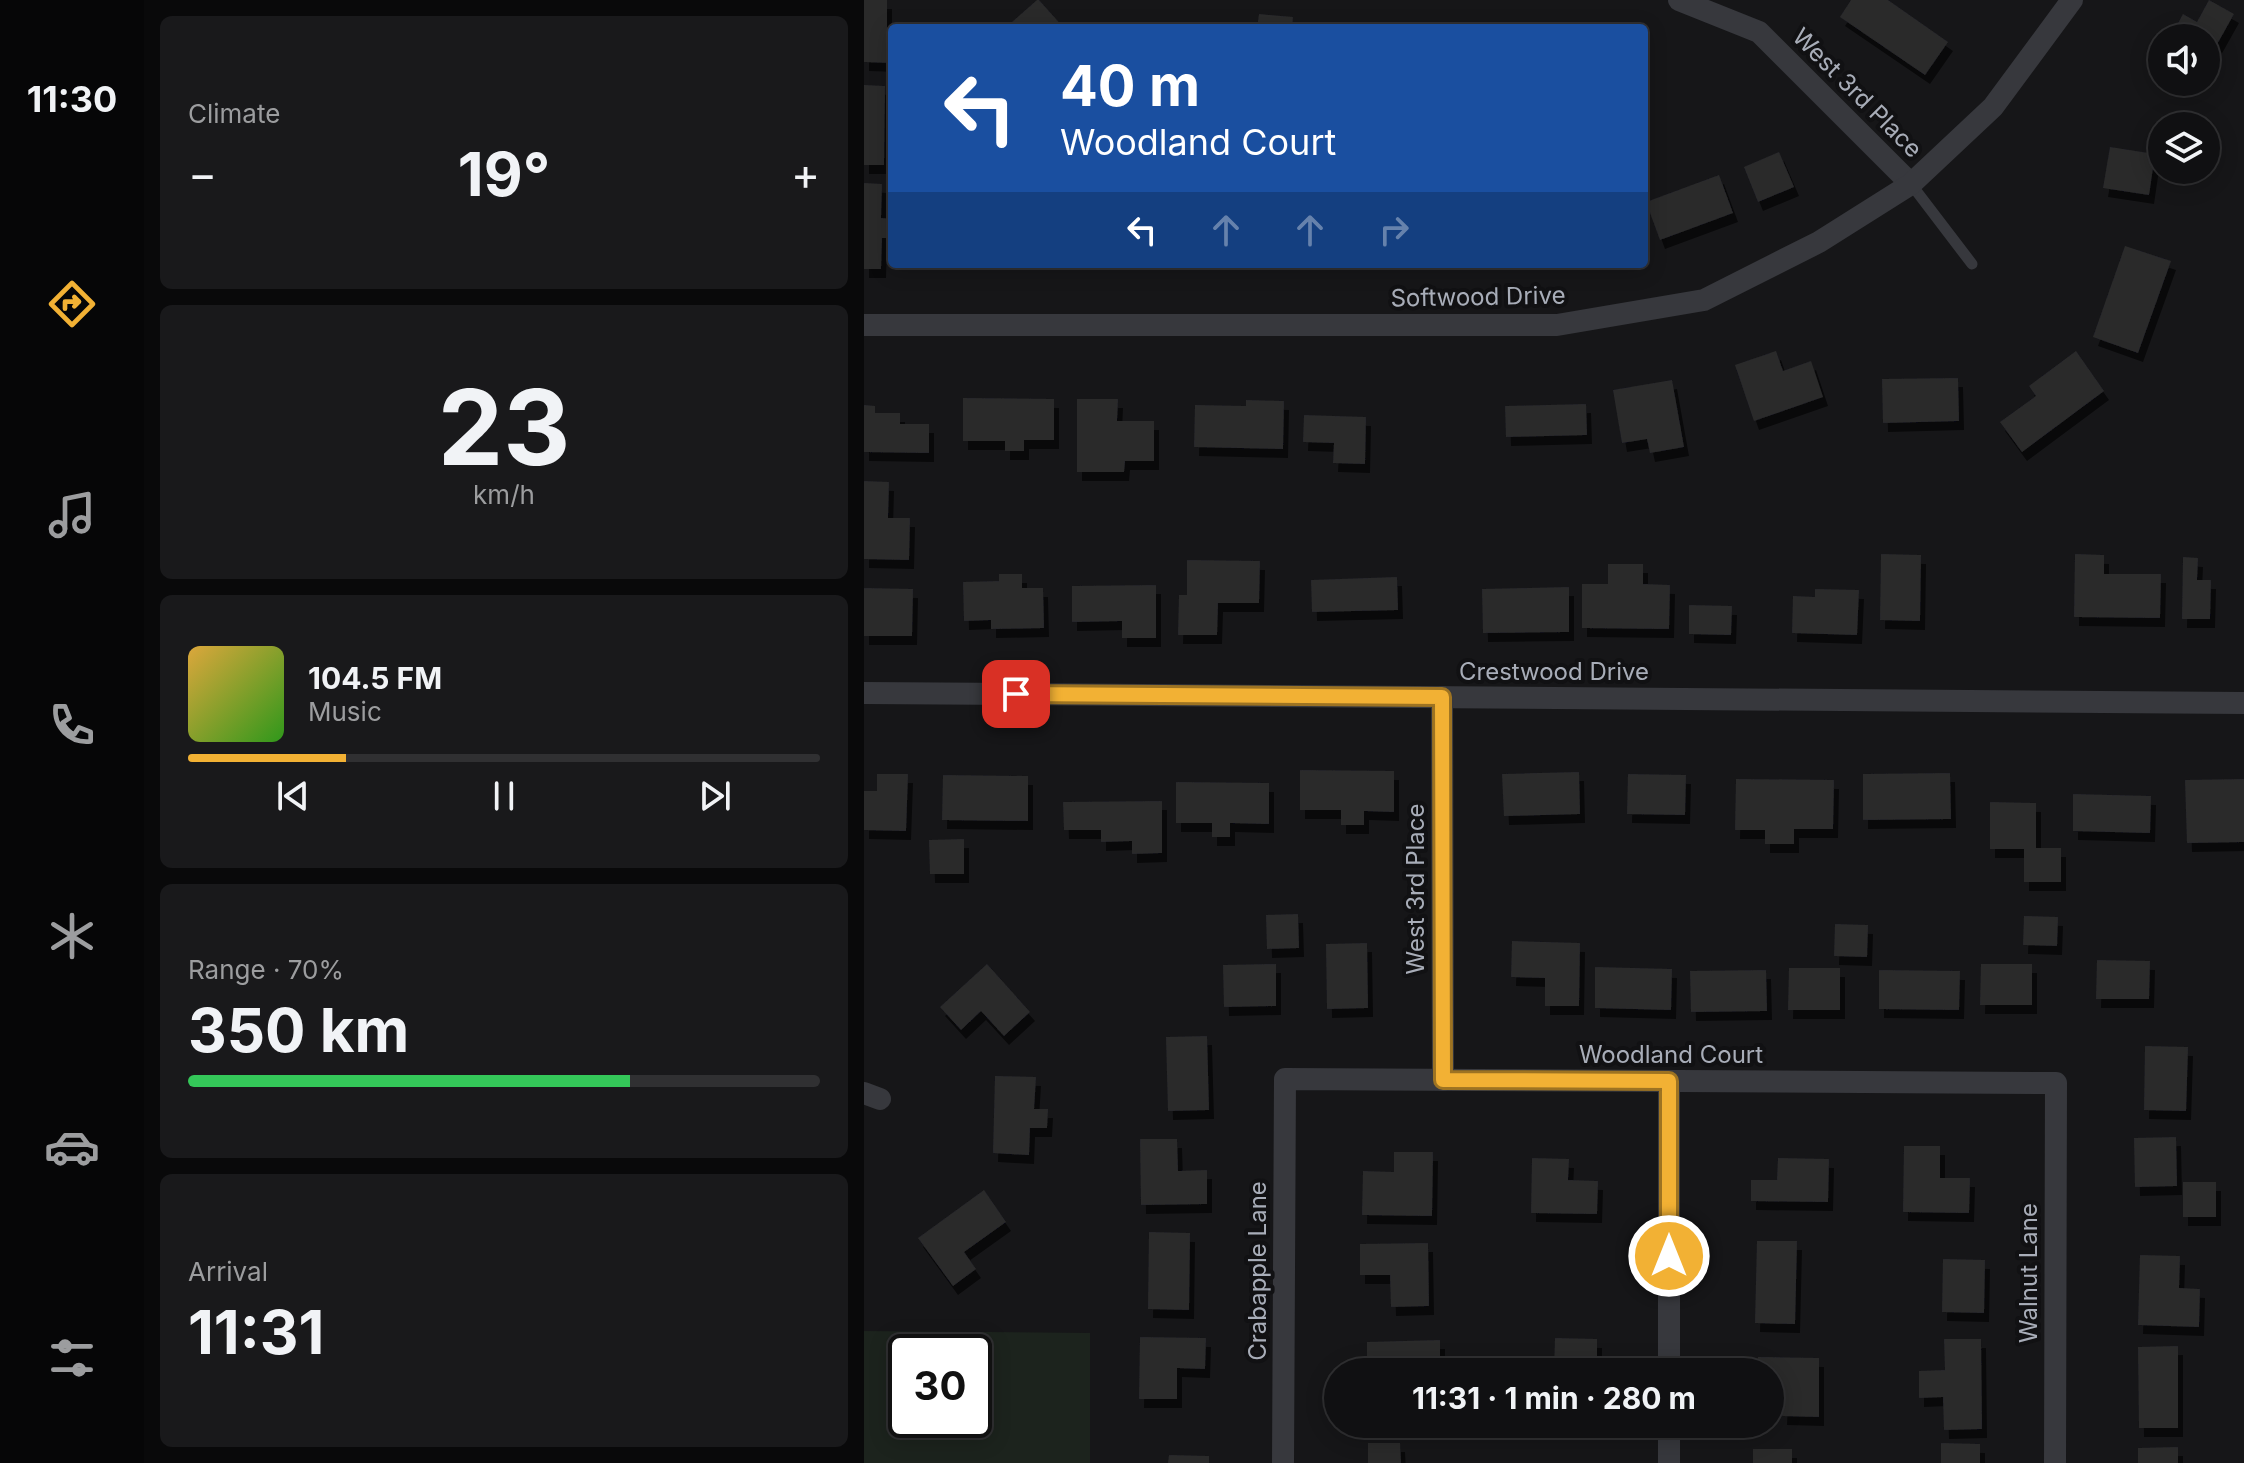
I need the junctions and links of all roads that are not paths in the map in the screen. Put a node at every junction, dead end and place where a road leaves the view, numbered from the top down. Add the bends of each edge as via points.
1 (1679, 0) edge
2 (2072, 0) edge
3 (1911, 184) junction
4 (1972, 264) dead end
5 (864, 325) edge
6 (864, 693) edge
7 (1442, 697) junction
8 (2244, 703) edge
9 (1285, 1079) joint
10 (1443, 1080) junction
11 (1669, 1081) junction
12 (2056, 1083) joint
13 (1669, 1358) edge
14 (1669, 1438) edge
15 (1283, 1463) edge
16 (1669, 1463) edge
17 (2055, 1463) edge

1 - 3 street, West 3rd Place via 1759,32
2 - 3 street, Softwood Drive via 1993,107
3 - 4 lane
3 - 5 street, Softwood Drive via 1819,242 1704,300 1557,325
6 - 7 street, Crestwood Drive
7 - 8 street, Crestwood Drive
7 - 10 street, West 3rd Place
9 - 10 street, Woodland Court
9 - 15 street, Crabapple Lane
10 - 11 street, Woodland Court
11 - 12 street, Woodland Court
11 - 13 street
12 - 17 street, Walnut Lane
14 - 16 street

